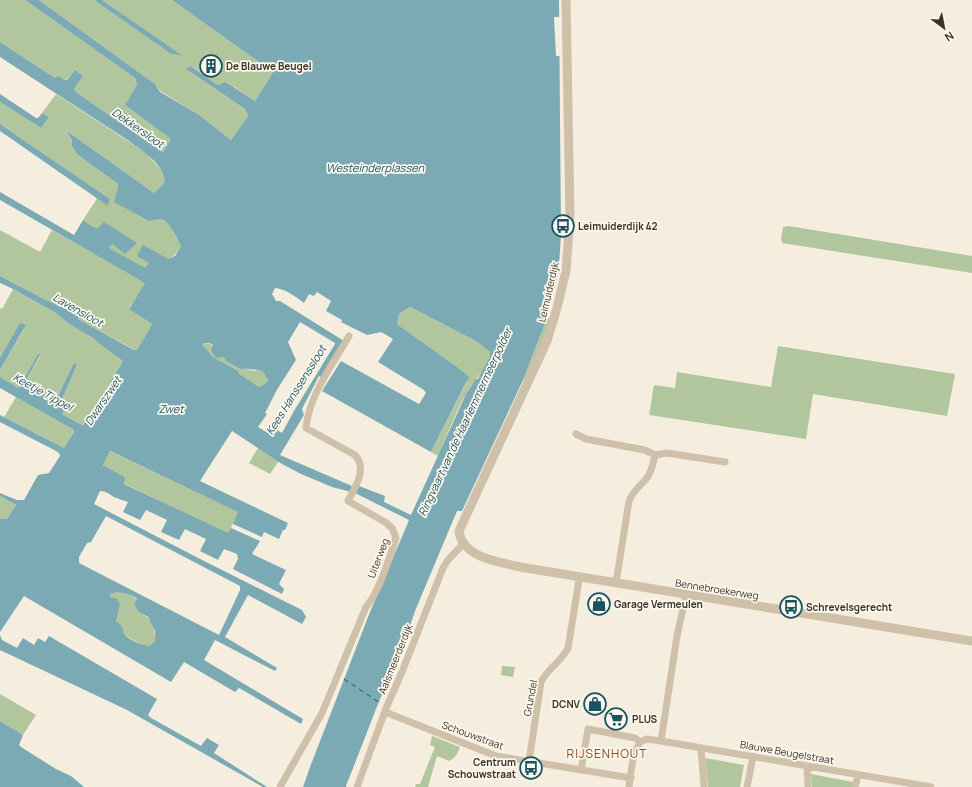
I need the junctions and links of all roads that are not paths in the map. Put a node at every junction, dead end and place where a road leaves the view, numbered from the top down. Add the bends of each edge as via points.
1 (566, 0) edge
2 (349, 336) dead end
3 (576, 434) dead end
4 (655, 455) junction
5 (725, 462) dead end
6 (463, 544) junction
7 (582, 577) junction
8 (616, 582) junction
9 (686, 595) junction
10 (972, 641) edge
11 (385, 712) junction
12 (661, 741) junction
13 (640, 742) junction
14 (701, 748) junction
15 (753, 757) junction
16 (529, 761) junction
17 (807, 766) junction
18 (581, 770) junction
19 (858, 774) junction
20 (630, 778) junction
21 (910, 785) edge
22 (280, 787) edge
23 (357, 787) edge
24 (629, 787) edge
25 (704, 787) edge
26 (747, 787) edge
27 (808, 787) edge
28 (855, 787) edge
29 (932, 787) edge

1 - 6 street, Leimuiderdijk via 570,216 566,271 546,341 459,531
2 - 22 street, Uiterweg via 317,392 307,416 306,428 360,460 361,470 348,501 385,522 392,528 396,538 383,574 366,607 322,713
3 - 4 street via 586,439 645,450
4 - 5 street via 667,452
4 - 8 street via 647,478 629,501
6 - 7 street, Bennebroekerweg via 477,555 498,562
6 - 11 street, Aalsmeerderdijk via 443,568
7 - 8 street, Bennebroekerweg
7 - 16 street, Grundel via 579,580 568,648 565,655 541,682
8 - 9 street, Bennebroekerweg
9 - 10 street, Bennebroekerweg
9 - 12 street
11 - 16 street, Schouwstraat via 486,752
11 - 23 street, Aalsmeerderdijk
12 - 13 street, Blauwe Beugelstraat via 647,739
12 - 14 street, Blauwe Beugelstraat
13 - 18 street via 635,738 588,729
13 - 20 street
14 - 15 street, Blauwe Beugelstraat
14 - 25 street
15 - 17 street, Blauwe Beugelstraat
15 - 26 street
16 - 18 street, Schouwstraat
17 - 19 street, Blauwe Beugelstraat
17 - 27 street
18 - 20 street, Schouwstraat
19 - 21 street, Blauwe Beugelstraat
19 - 28 street
20 - 24 street
21 - 29 street, Blauwe Beugelstraat

